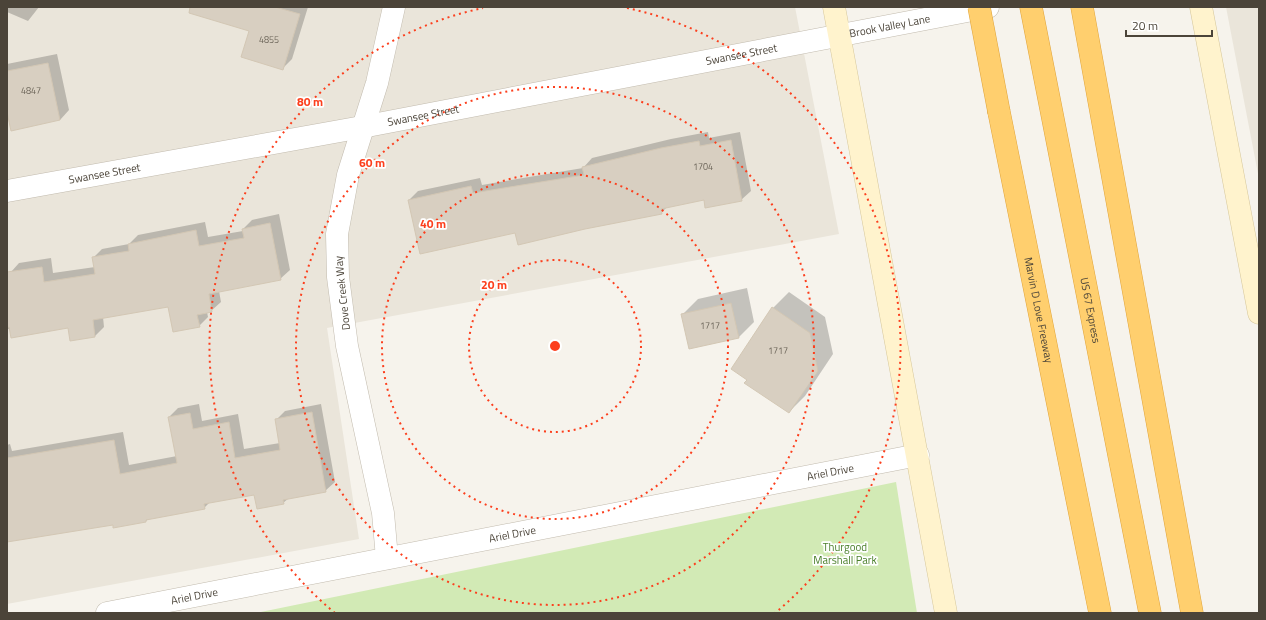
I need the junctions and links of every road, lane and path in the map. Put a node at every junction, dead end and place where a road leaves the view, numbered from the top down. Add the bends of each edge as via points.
1 (394, 7) edge
2 (834, 7) edge
3 (979, 7) edge
4 (988, 7) edge
5 (1031, 7) edge
6 (1082, 7) edge
7 (1201, 7) edge
8 (839, 35) junction
9 (362, 127) junction
10 (7, 191) edge
11 (1259, 313) edge
12 (918, 455) junction
13 (387, 558) junction
14 (107, 613) edge
15 (946, 613) edge
16 (1100, 613) edge
17 (1150, 613) edge
18 (1192, 613) edge

1 - 9 street, Dove Creek Way via 376,83
2 - 8 main road
3 - 16 highway, Marvin D Love Freeway, bridge
4 - 8 street, Brook Valley Lane
5 - 17 highway, US 67 Express
6 - 18 highway
7 - 11 main road
8 - 9 street, Swansee Street
8 - 12 main road
9 - 10 street, Swansee Street
9 - 13 street, Dove Creek Way via 348,175 337,234 338,277 347,346 383,513
12 - 13 street, Ariel Drive
12 - 15 main road
13 - 14 street, Ariel Drive

